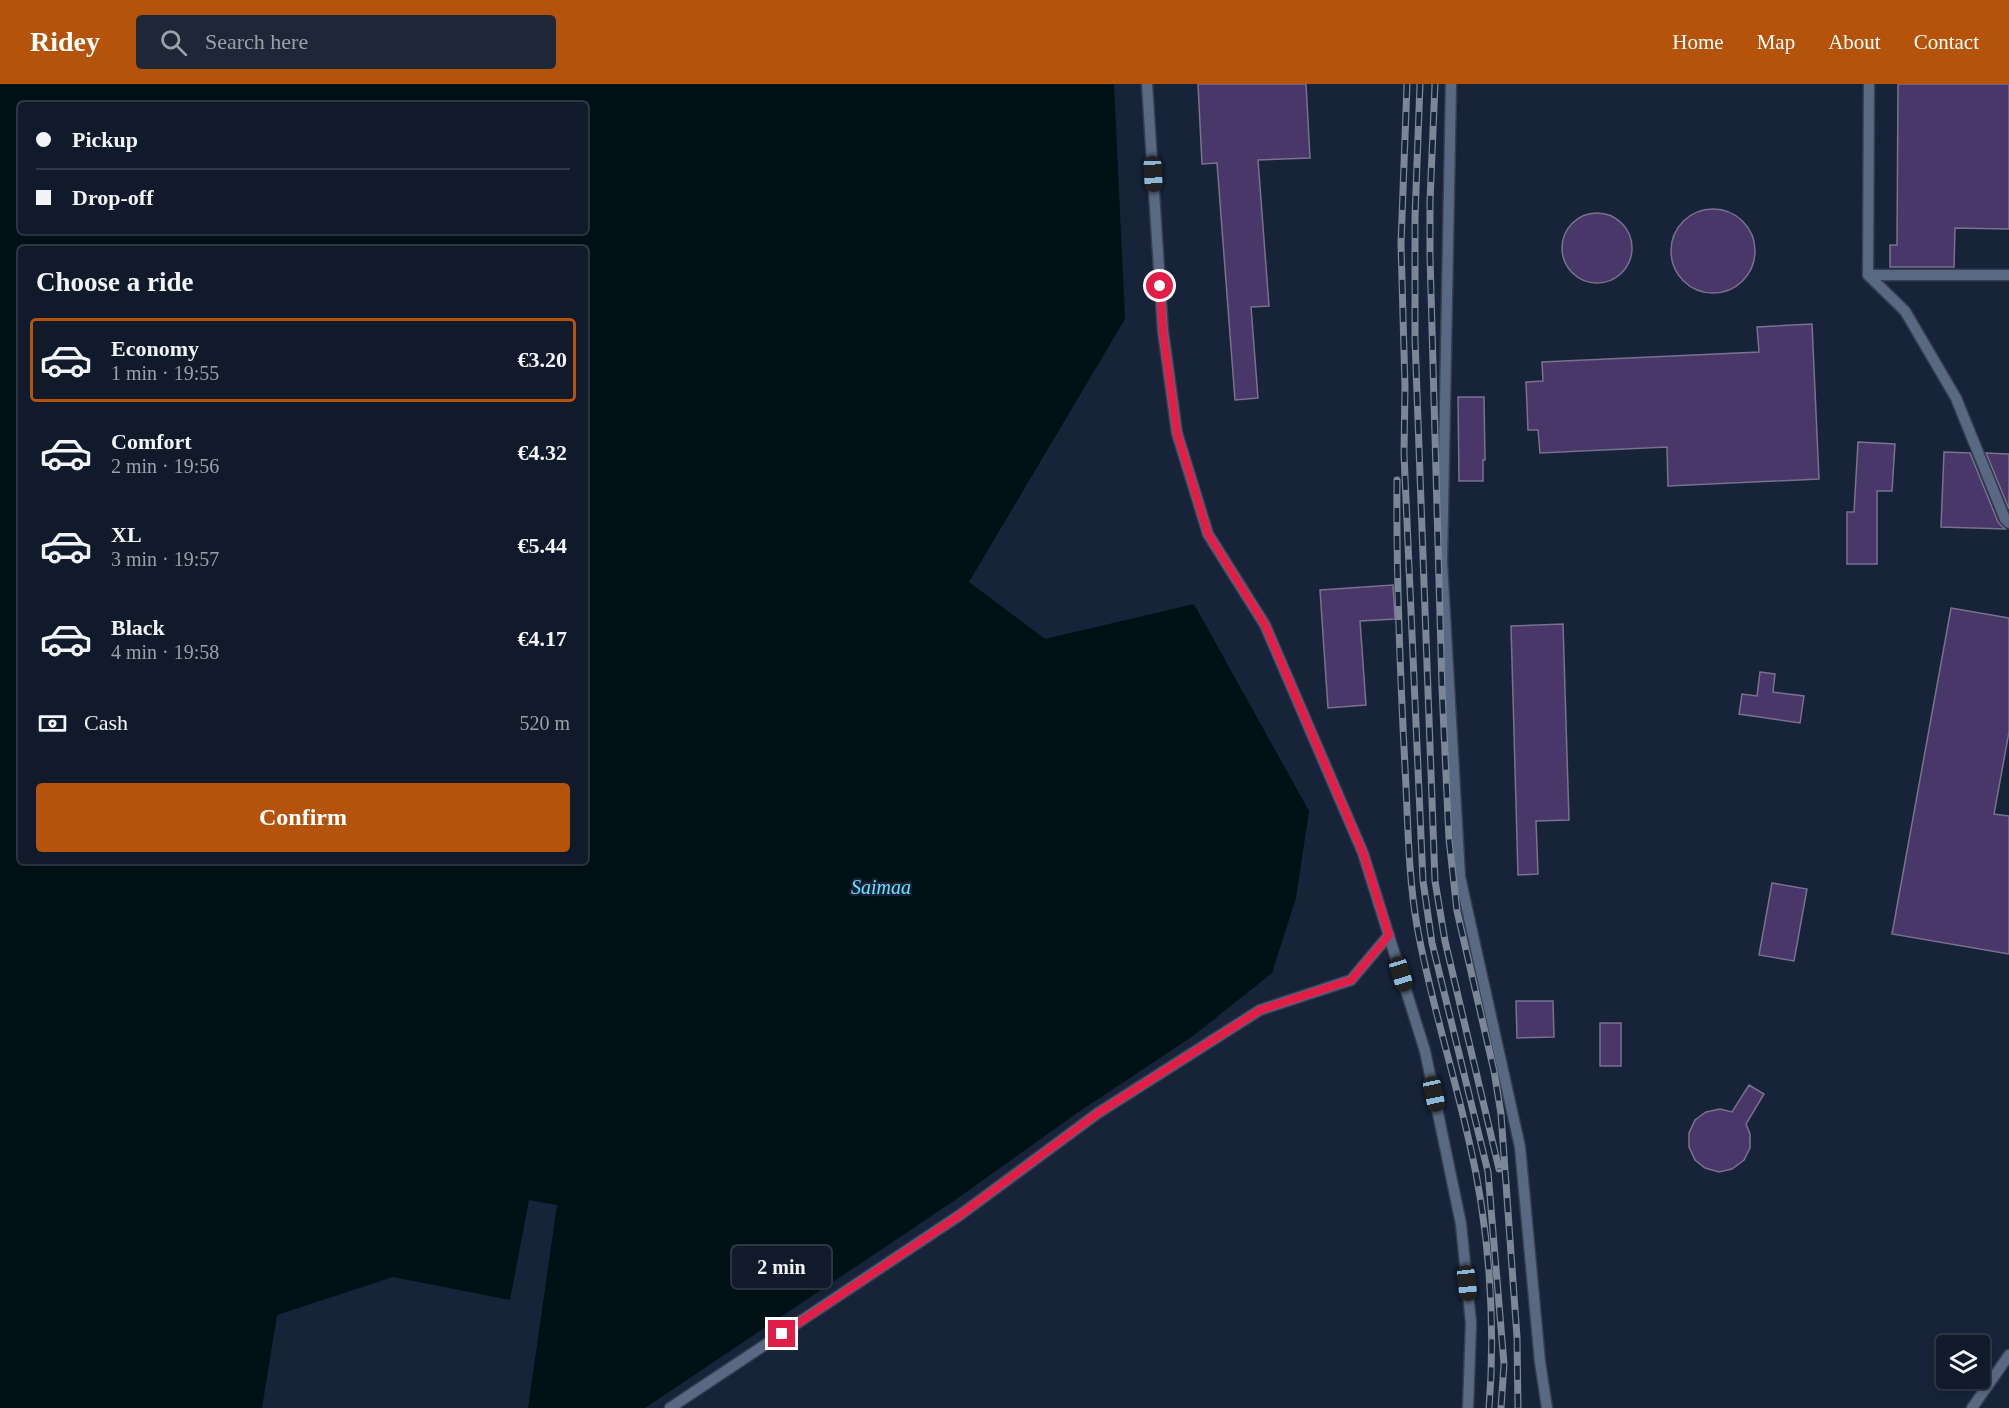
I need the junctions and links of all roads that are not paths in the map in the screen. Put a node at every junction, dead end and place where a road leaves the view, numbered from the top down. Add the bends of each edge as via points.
1 (1148, 84) edge
2 (1450, 84) edge
3 (1869, 84) edge
4 (1868, 275) junction
5 (2009, 275) edge
6 (2009, 523) edge
7 (1389, 935) junction
8 (2009, 1355) edge
9 (670, 1408) edge
10 (1468, 1408) edge
11 (1547, 1408) edge
12 (1972, 1408) edge

1 - 7 lane via 1163,332 1177,433 1208,534 1265,625 1363,853
2 - 11 lane via 1442,563 1460,877 1520,1147
3 - 4 lane
4 - 5 lane
4 - 6 lane via 1905,311 1956,398
7 - 9 lane via 1351,980 1260,1010 1098,1113 960,1215
7 - 10 lane via 1425,1051 1461,1224 1471,1323
8 - 12 lane

